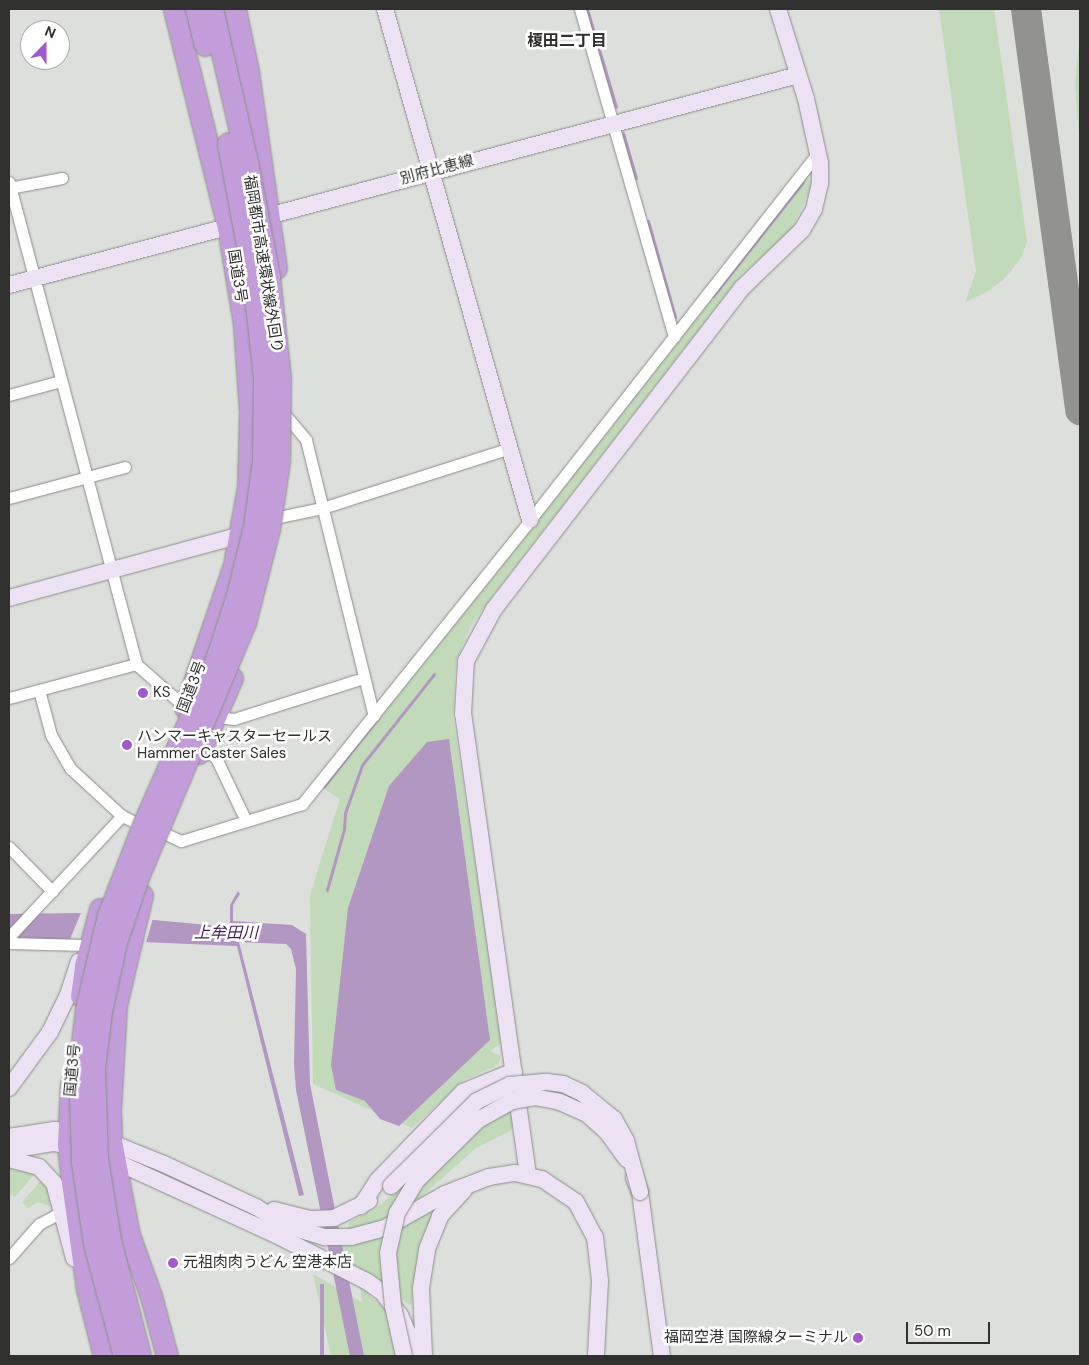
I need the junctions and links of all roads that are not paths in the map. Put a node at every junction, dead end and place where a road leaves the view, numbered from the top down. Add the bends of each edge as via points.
1 (174, 9) edge
2 (189, 9) edge
3 (196, 9) edge
4 (212, 9) edge
5 (235, 9) edge
6 (384, 9) edge
7 (580, 9) edge
8 (778, 9) edge
9 (798, 75) junction
10 (203, 119) junction
11 (613, 124) junction
12 (819, 156) junction
13 (430, 172) junction
14 (62, 178) dead end
15 (9, 186) edge
16 (270, 214) junction
17 (228, 227) junction
18 (35, 278) junction
19 (9, 284) edge
20 (674, 337) junction
21 (61, 381) junction
22 (9, 395) edge
23 (287, 417) junction
24 (510, 448) junction
25 (125, 467) dead end
26 (87, 478) junction
27 (9, 498) edge
28 (322, 508) junction
29 (280, 517) junction
30 (530, 520) junction
31 (241, 535) junction
32 (111, 571) junction
33 (9, 598) edge
34 (136, 664) junction
35 (363, 678) junction
36 (39, 690) junction
37 (9, 698) edge
38 (185, 707) junction
39 (374, 716) junction
40 (218, 717) junction
41 (203, 747) junction
42 (128, 819) junction
43 (246, 821) junction
44 (166, 834) junction
45 (9, 847) edge
46 (52, 890) junction
47 (10, 938) edge
48 (86, 943) junction
49 (514, 1071) junction
50 (9, 1088) edge
51 (9, 1137) edge
52 (69, 1137) junction
53 (9, 1150) edge
54 (114, 1151) junction
55 (9, 1159) edge
56 (528, 1175) junction
57 (476, 1181) junction
58 (640, 1192) junction
59 (361, 1206) junction
60 (256, 1207) junction
61 (63, 1211) junction
62 (129, 1235) junction
63 (9, 1258) edge
64 (87, 1289) junction
65 (117, 1301) junction
66 (104, 1356) edge
67 (118, 1356) edge
68 (124, 1356) edge
69 (140, 1356) edge
70 (146, 1356) edge
71 (155, 1356) edge
72 (167, 1356) edge
73 (404, 1356) edge
74 (418, 1356) edge
75 (424, 1356) edge
76 (596, 1356) edge
77 (662, 1356) edge

1 - 10 highway, 国道3号
2 - 10 highway via 197,50
3 - 65 highway, bridge via 232,162 253,278 264,377 263,460 250,544 230,619 111,907 86,1009 78,1102 82,1162 94,1244
4 - 65 highway, 福岡都市高速環状線外回り, bridge via 247,162 268,276 280,378 279,461 269,529 245,623 138,877 116,942 101,1011 94,1076 97,1159
5 - 16 highway
6 - 13 street
7 - 11 street
8 - 9 street
9 - 11 street, 別府比恵線
9 - 12 street
10 - 17 highway, 国道3号
11 - 13 street, 別府比恵線
11 - 20 street
12 - 20 street
12 - 49 street via 820,184 814,209 802,230 755,273 726,309 494,609 466,661 463,714
13 - 16 street, 別府比恵線
13 - 24 street
14 - 15 street
15 - 18 street
16 - 17 street, 別府比恵線
16 - 23 highway via 285,358
17 - 18 street, 別府比恵線
17 - 31 highway, 国道3号 via 244,324 250,413 248,487
18 - 19 street, 別府比恵線
18 - 21 street
20 - 30 street
21 - 22 street
21 - 26 street
23 - 28 street via 306,440
23 - 29 highway
24 - 28 street
24 - 30 street
25 - 26 street
26 - 27 street
26 - 32 street
28 - 29 street
28 - 35 street
29 - 40 highway via 251,628
30 - 39 street
31 - 32 street
31 - 38 highway, 国道3号 via 219,615
32 - 33 street
32 - 34 street
34 - 36 street
34 - 38 street
35 - 39 street
35 - 40 street via 234,719
36 - 37 street
36 - 42 street via 51,735 71,769
38 - 42 highway, 国道3号
39 - 43 street via 302,804
40 - 41 highway
41 - 43 street via 216,758
41 - 44 highway
42 - 46 street
42 - 48 highway, 国道3号
43 - 44 street via 181,841
44 - 54 highway via 136,914 113,1032
45 - 46 street
46 - 47 street
47 - 48 street
48 - 50 street via 68,995 50,1032
48 - 52 highway, 国道3号 via 71,1078
49 - 56 street
49 - 59 street via 463,1092 377,1182
51 - 52 street
52 - 53 street
52 - 54 street
52 - 64 highway, 国道3号
54 - 60 street
54 - 62 highway
54 - 74 street via 368,1282 382,1292 400,1315
55 - 61 street via 24,1161 43,1171 54,1183
56 - 57 street via 502,1174
56 - 76 street via 555,1185 576,1202 595,1237 600,1273
57 - 60 street via 385,1228 351,1237 315,1235 288,1226
57 - 75 street via 450,1202 427,1249 421,1288
58 - 59 street, bridge via 626,1141 614,1118 582,1093 563,1084 547,1082 510,1085 477,1100 391,1186
58 - 73 street, bridge via 627,1160 607,1132 587,1114 560,1102 535,1097 512,1101 478,1120 417,1180 397,1214 388,1253 393,1306
58 - 77 street
59 - 60 street via 334,1218 309,1219
61 - 63 street via 39,1224
61 - 64 street via 76,1267
62 - 71 highway via 127,1251
62 - 72 highway via 152,1296
64 - 66 highway, 国道3号
65 - 67 highway, bridge
65 - 68 highway, bridge
65 - 69 highway, 福岡都市高速環状線外回り, bridge
65 - 70 highway, bridge via 141,1333

